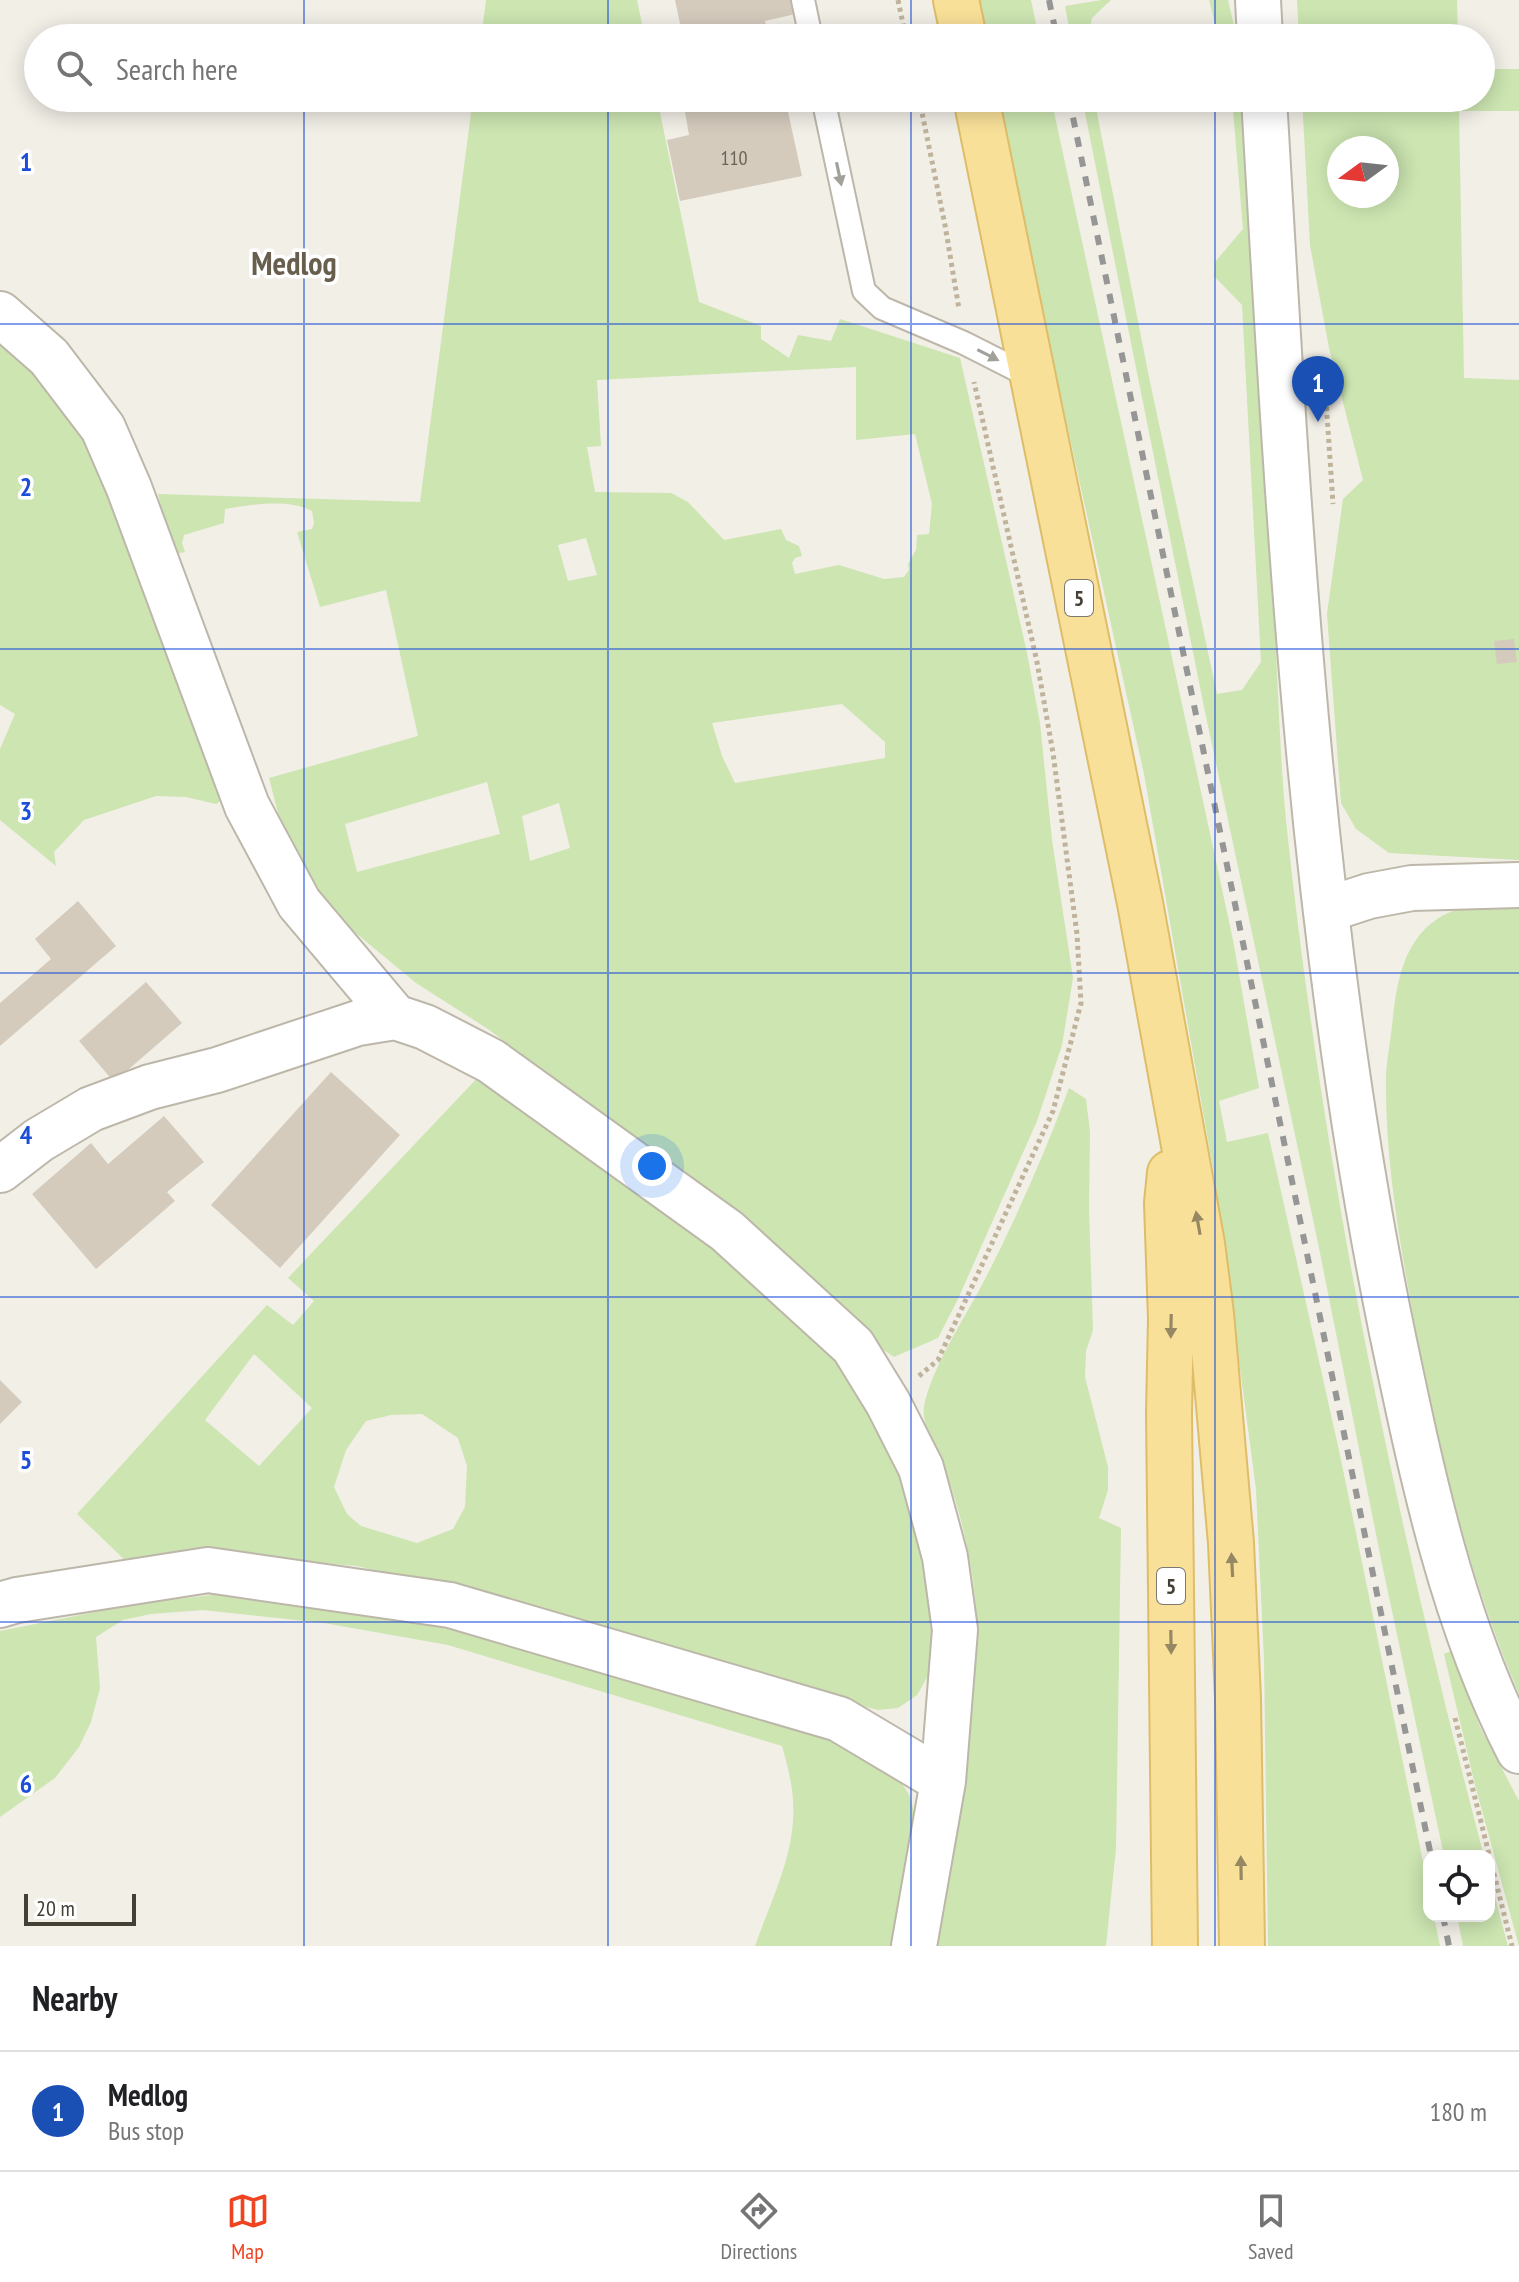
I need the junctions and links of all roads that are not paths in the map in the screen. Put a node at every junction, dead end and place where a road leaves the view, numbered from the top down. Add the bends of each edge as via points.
1 (803, 0) edge
2 (956, 0) edge
3 (1258, 0) edge
4 (808, 24) edge
5 (961, 24) edge
6 (1259, 24) edge
7 (826, 112) edge
8 (979, 112) edge
9 (1265, 112) edge
10 (0, 314) edge
11 (1033, 378) junction
12 (1519, 885) edge
13 (1326, 910) junction
14 (395, 1017) junction
15 (1176, 1099) junction
16 (20, 1142) edge
17 (0, 1170) edge
18 (0, 1605) edge
19 (1519, 1751) edge
20 (943, 1781) junction
21 (914, 1946) edge
22 (1175, 1946) edge
23 (1242, 1946) edge

1 - 4 lane
2 - 5 main road
3 - 6 street
7 -> 11 lane via 864,291 882,308
8 - 11 main road, 5
9 - 13 street via 1288,504
10 - 14 street via 49,357 103,428 247,806 299,903
11 - 15 main road, 5
12 - 13 street via 1412,888
13 - 19 street via 1360,1159 1405,1395 1460,1610
14 - 16 street via 358,1023 150,1087
14 - 20 street via 491,1061 727,1231 853,1346 921,1468 945,1557 955,1630
15 -> 22 main road, 5 via 1167,1203
23 -> 15 main road, 5 via 1231,1543 1211,1314
16 - 17 street
18 - 20 street via 208,1570 450,1605 839,1719
20 - 21 street

